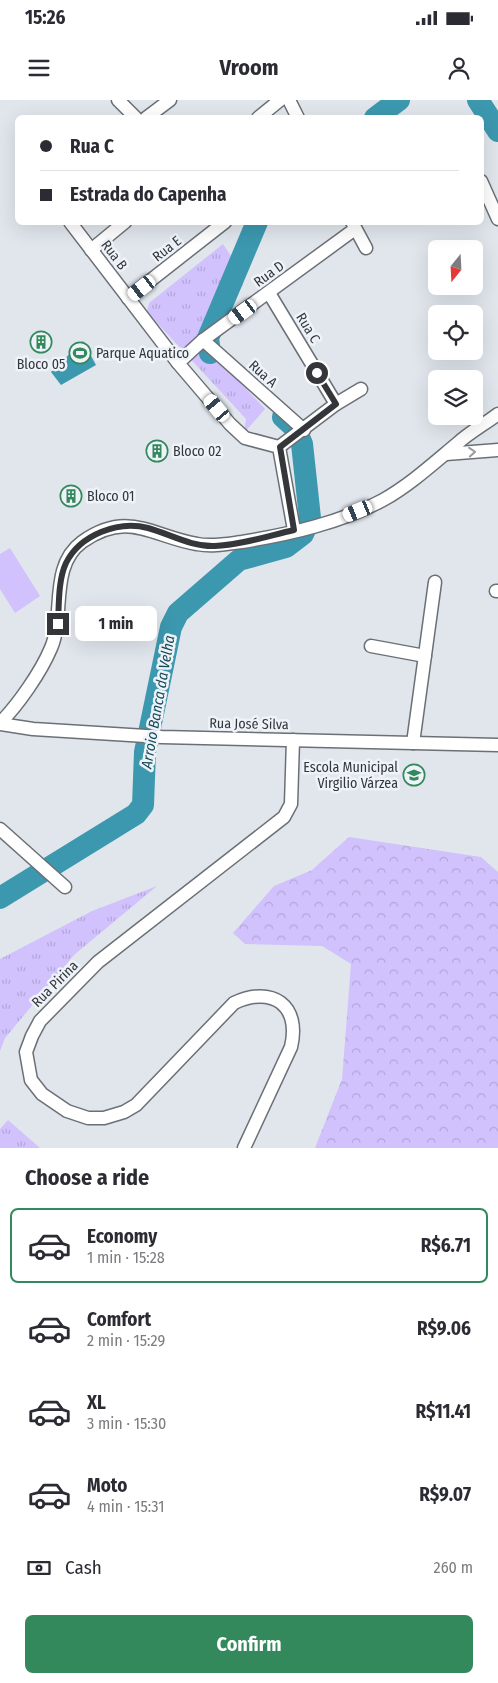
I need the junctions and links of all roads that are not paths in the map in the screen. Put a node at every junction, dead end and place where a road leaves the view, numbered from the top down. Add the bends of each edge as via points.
1 (118, 100) edge
2 (170, 100) edge
3 (280, 100) edge
4 (289, 100) edge
5 (133, 115) edge
6 (150, 115) edge
7 (262, 115) edge
8 (296, 115) edge
9 (484, 188) edge
10 (498, 219) edge
11 (72, 225) edge
12 (121, 225) edge
13 (221, 225) edge
14 (354, 226) edge
15 (366, 248) dead end
16 (91, 250) junction
17 (269, 294) junction
18 (128, 298) junction
19 (203, 340) junction
20 (178, 363) junction
21 (361, 388) dead end
22 (336, 404) junction
23 (498, 414) edge
24 (302, 431) junction
25 (284, 444) junction
26 (498, 450) edge
27 (446, 454) junction
28 (295, 530) junction
29 (435, 582) dead end
30 (371, 646) dead end
31 (425, 656) junction
32 (0, 724) edge
33 (293, 740) junction
34 (413, 743) junction
35 (498, 745) edge
36 (0, 829) edge
37 (65, 887) dead end
38 (244, 1148) edge

1 - 5 street
2 - 6 street
3 - 7 street
4 - 8 street
9 - 10 street
11 - 16 street, Rua B
12 - 16 street
13 - 18 street, Rua E
14 - 15 street
14 - 17 street, Rua D
16 - 18 street, Rua B
17 - 19 street, Rua D
17 - 22 street, Rua C
18 - 20 street, Rua B
19 - 20 street, Rua D
19 - 24 street, Rua A
20 - 25 street, Rua B via 245,438
21 - 22 street
22 - 24 street
23 - 27 street
24 - 25 street
25 - 28 street
27 -> 26 street
27 - 28 street via 384,500 326,524
28 - 32 street via 215,546 126,526 105,530 81,543 66,563 52,648
29 - 31 street
30 - 31 street
31 - 34 street
32 - 33 street, Rua José Silva via 33,730 134,736
33 - 34 street, Rua José Silva
33 - 38 street, Rua Pirina via 291,804 284,817 98,962 40,1021 26,1052 31,1080 42,1094 67,1111 88,1118 104,1118 136,1105 234,1004 250,996 266,995 281,1003 291,1015 294,1032 291,1047
34 - 35 street, Rua José Silva
36 - 37 street

